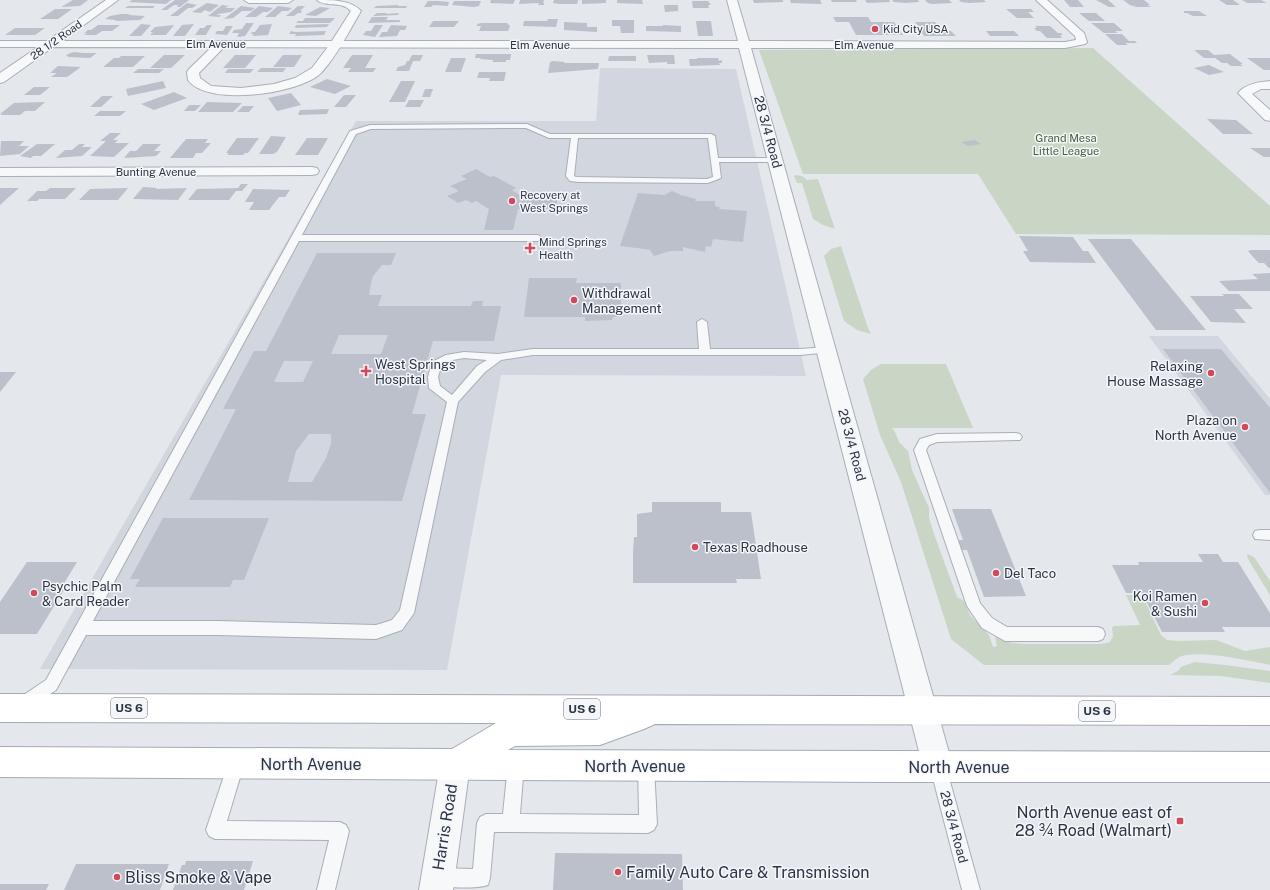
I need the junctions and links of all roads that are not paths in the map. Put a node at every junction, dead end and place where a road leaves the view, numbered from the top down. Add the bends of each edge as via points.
1 (113, 0) edge
2 (249, 0) edge
3 (288, 0) edge
4 (322, 0) edge
5 (732, 0) edge
6 (1041, 0) edge
7 (0, 44) edge
8 (50, 44) junction
9 (221, 44) junction
10 (744, 44) junction
11 (335, 45) junction
12 (0, 79) edge
13 (1270, 85) edge
14 (1270, 117) edge
15 (575, 136) junction
16 (715, 160) junction
17 (776, 160) junction
18 (312, 171) dead end
19 (0, 172) edge
20 (295, 238) junction
21 (538, 238) dead end
22 (702, 322) dead end
23 (827, 350) junction
24 (705, 352) junction
25 (498, 357) junction
26 (453, 401) junction
27 (1016, 437) dead end
28 (82, 628) junction
29 (1098, 634) dead end
30 (661, 709) junction
31 (923, 710) junction
32 (6, 712) edge
33 (1270, 712) edge
34 (0, 762) edge
35 (236, 764) junction
36 (455, 765) junction
37 (516, 765) junction
38 (646, 766) junction
39 (938, 767) junction
40 (1270, 767) edge
41 (511, 823) junction
42 (437, 883) edge
43 (326, 890) edge
44 (971, 890) edge

1 - 8 street, 28 1/2 Road
2 - 3 street
4 - 11 street via 346,3 356,11
5 - 10 street, 28 3/4 Road
6 - 10 street, Elm Avenue via 1080,35 1081,42
7 - 8 street, Elm Avenue
8 - 9 street, Elm Avenue
8 - 12 street, 28 1/2 Road
9 - 11 street, Elm Avenue
9 - 11 street via 193,72 194,80 208,89 241,92 275,88 299,81 316,71
10 - 11 street, Elm Avenue
10 - 17 street, 28 3/4 Road
13 - 14 street via 1258,86 1244,93
15 - 16 lane via 711,136
15 - 16 lane via 570,176 573,179 708,181 717,178
15 - 20 lane via 548,136 527,126 361,129 353,133
16 - 17 lane
17 - 23 street, 28 3/4 Road
18 - 19 street, Bunting Avenue
20 - 21 lane
20 - 28 lane
22 - 24 lane
23 - 24 lane
23 - 31 street, 28 3/4 Road
24 - 25 lane via 533,352
25 - 26 lane via 480,369
25 - 26 lane via 464,355 450,357 436,365 433,376 435,388
26 - 28 lane via 407,613 397,626 376,632
27 - 29 lane via 937,438 924,442 920,450 974,606 987,623 1005,634
28 - 32 lane via 51,685
30 - 31 main road, US 6
30 - 32 main road, US 6
30 - 36 main road via 600,730 511,731
31 - 33 main road, US 6
31 - 39 street, 28 3/4 Road
34 - 35 main road, North Avenue
35 - 36 main road, North Avenue
35 - 43 lane via 215,830 340,831
36 - 37 main road, North Avenue
36 - 42 street, Harris Road
37 - 38 main road, North Avenue
37 - 41 lane
38 - 39 main road, North Avenue
38 - 41 lane via 648,824
39 - 40 main road, North Avenue
39 - 44 lane, 28 3/4 Road
41 - 42 lane via 486,823 481,878

